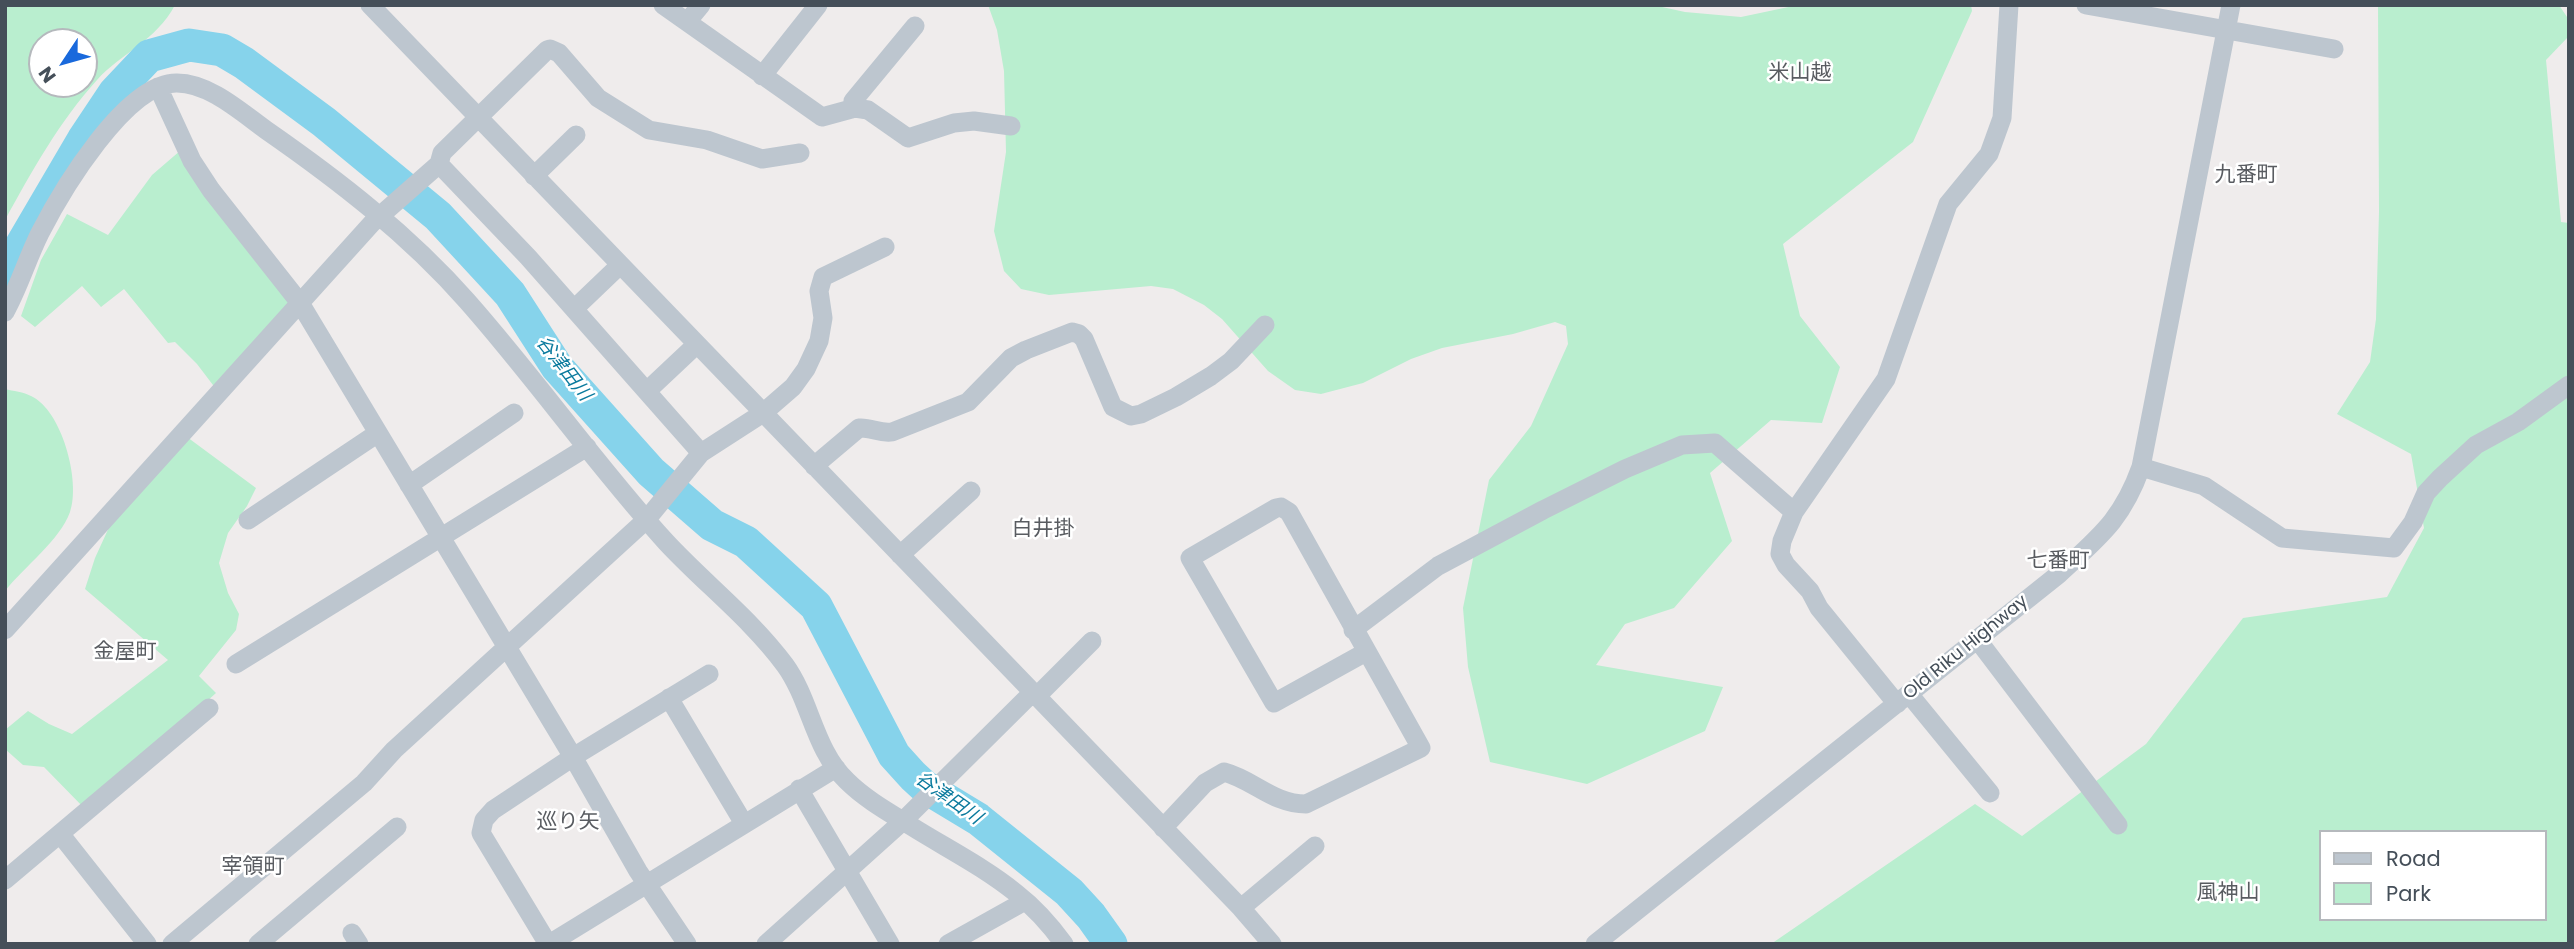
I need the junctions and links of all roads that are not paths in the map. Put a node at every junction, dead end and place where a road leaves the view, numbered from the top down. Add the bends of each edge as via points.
1 (370, 5) edge
2 (663, 5) edge
3 (701, 5) edge
4 (818, 5) edge
5 (2009, 5) edge
6 (2086, 5) edge
7 (2231, 5) edge
8 (687, 22) junction
9 (915, 26) dead end
10 (2227, 30) junction
11 (2334, 49) dead end
12 (762, 76) junction
13 (158, 87) junction
14 (855, 108) junction
15 (479, 119) junction
16 (1011, 126) dead end
17 (576, 135) dead end
18 (800, 153) dead end
19 (434, 169) junction
20 (534, 176) junction
21 (385, 212) junction
22 (884, 247) dead end
23 (620, 265) junction
24 (300, 303) junction
25 (574, 309) junction
26 (5, 312) edge
27 (1265, 325) dead end
28 (697, 344) junction
29 (2569, 385) edge
30 (647, 391) junction
31 (514, 413) dead end
32 (763, 413) junction
33 (378, 433) junction
34 (587, 447) junction
35 (697, 459) junction
36 (814, 466) junction
37 (2141, 467) junction
38 (409, 485) junction
39 (971, 491) dead end
40 (1794, 512) junction
41 (647, 519) junction
42 (248, 520) dead end
43 (441, 539) junction
44 (900, 555) junction
45 (1353, 629) junction
46 (5, 630) edge
47 (1977, 639) junction
48 (1092, 641) dead end
49 (506, 648) junction
50 (1366, 652) junction
51 (236, 664) dead end
52 (709, 674) dead end
53 (1034, 695) junction
54 (669, 698) junction
55 (1903, 699) junction
56 (209, 708) dead end
57 (573, 757) junction
58 (836, 768) junction
59 (799, 789) junction
60 (1990, 793) dead end
61 (903, 821) junction
62 (743, 822) junction
63 (2118, 825) dead end
64 (397, 827) dead end
65 (1163, 828) junction
66 (61, 835) junction
67 (1315, 846) dead end
68 (847, 871) junction
69 (5, 880) edge
70 (648, 884) junction
71 (1025, 901) junction
72 (1241, 908) junction
73 (147, 944) edge
74 (172, 944) edge
75 (258, 944) edge
76 (548, 944) edge
77 (687, 944) edge
78 (766, 944) edge
79 (890, 944) edge
80 (948, 944) edge
81 (1064, 944) edge
82 (1272, 944) edge
83 (1595, 944) edge

1 - 15 street
2 - 8 street
3 - 8 street
4 - 12 street
5 - 40 street via 2002,118 1989,154 1948,204 1885,379
6 - 10 street
7 - 10 street, Old Riku Highway
8 - 12 street
9 - 14 street via 853,101
10 - 11 street
10 - 37 street, Old Riku Highway
12 - 14 street via 822,117
13 - 21 street via 189,85 229,104
13 - 24 street via 180,138 211,190
13 - 26 street via 131,104 75,174 40,233
14 - 16 street via 869,110 908,138 954,123
15 - 18 street via 550,49 559,52 598,98 649,130 707,140 762,159
15 - 19 street via 442,153
15 - 20 street
17 - 20 street
19 - 21 street
19 - 25 street
20 - 23 street
21 - 24 street
21 - 34 street via 465,298
22 - 32 street via 823,277 821,329 806,369
23 - 25 street
23 - 28 street
24 - 33 street
24 - 46 street
25 - 30 street
27 - 36 street via 1211,376 1131,416 1113,407 1084,339 1072,332 1012,358 968,402 892,432 859,428
28 - 30 street
28 - 32 street
29 - 37 street via 2476,445 2440,478 2394,548 2282,538 2204,486
30 - 35 street
31 - 38 street
32 - 35 street
32 - 36 street
33 - 38 street
33 - 42 street
34 - 41 street
34 - 43 street
35 - 41 street
36 - 44 street
37 - 47 street, Old Riku Highway via 2131,494 2110,526
38 - 43 street
39 - 44 street
40 - 45 street via 1715,443 1682,446 1625,468 1438,566
40 - 55 street via 1780,554 1786,565
41 - 49 street
41 - 58 street via 786,667
43 - 49 street
43 - 51 street
44 - 53 street
45 - 50 street
45 - 50 street via 1289,512 1281,507 1190,558 1273,703
47 - 55 street, Old Riku Highway
47 - 63 street
48 - 53 street
49 - 57 street
49 - 74 street via 364,783
50 - 65 street via 1421,748 1306,804 1275,799 1224,772 1205,783
52 - 54 street
53 - 61 street
53 - 65 street
54 - 57 street
54 - 62 street
55 - 60 street
55 - 83 street, Old Riku Highway
56 - 66 street
57 - 70 street
57 - 76 street via 493,810 481,833
58 - 59 street
58 - 61 street via 847,782
59 - 62 street
59 - 68 street
61 - 68 street
61 - 71 street
62 - 70 street
64 - 75 street
65 - 72 street
66 - 69 street
66 - 73 street
67 - 72 street
68 - 78 street
68 - 79 street
70 - 76 street
70 - 77 street
71 - 80 street
71 - 81 street
72 - 82 street

